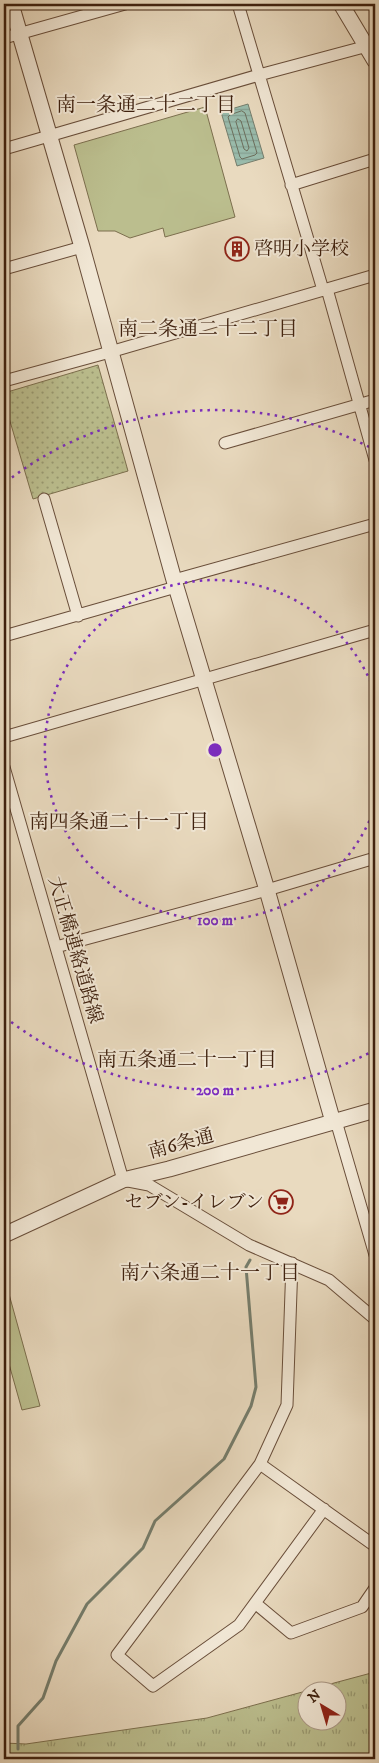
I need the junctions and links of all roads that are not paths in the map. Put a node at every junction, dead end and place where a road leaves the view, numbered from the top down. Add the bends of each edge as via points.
1 (11, 4) edge
2 (126, 4) edge
3 (238, 4) edge
4 (342, 4) edge
5 (20, 33) junction
6 (4, 38) edge
7 (371, 46) edge
8 (375, 61) edge
9 (259, 75) junction
10 (50, 136) junction
11 (4, 149) edge
12 (375, 159) edge
13 (291, 184) junction
14 (82, 247) junction
15 (4, 269) edge
16 (375, 275) edge
17 (325, 290) junction
18 (110, 352) junction
19 (4, 381) edge
20 (375, 400) edge
21 (360, 405) junction
22 (225, 443) dead end
23 (375, 460) edge
24 (44, 499) dead end
25 (375, 524) edge
26 (175, 584) junction
27 (78, 616) junction
28 (375, 630) edge
29 (4, 636) edge
30 (204, 680) junction
31 (4, 737) edge
32 (4, 767) edge
33 (375, 858) edge
34 (266, 890) junction
35 (56, 948) junction
36 (375, 1110) edge
37 (335, 1121) junction
38 (123, 1180) junction
39 (4, 1235) edge
40 (375, 1255) edge
41 (292, 1263) junction
42 (375, 1319) edge
43 (260, 1464) junction
44 (324, 1509) junction
45 (375, 1546) edge
46 (375, 1588) edge
47 (255, 1603) junction

1 - 5 street
2 - 5 street
3 - 9 street
4 - 7 street
5 - 6 street
5 - 10 street
7 - 8 street
7 - 9 street
9 - 10 street
9 - 13 street
10 - 11 street
10 - 14 street
12 - 13 street
13 - 17 street
14 - 15 street
14 - 18 street
16 - 17 street
17 - 18 street
17 - 21 street
18 - 19 street
18 - 26 street
20 - 21 street
21 - 22 street
21 - 23 street
24 - 27 street
25 - 26 street
26 - 27 street
26 - 30 street
27 - 29 street
28 - 30 street
30 - 31 street
30 - 34 street
32 - 35 street, 大正橋連絡道路線
33 - 34 street
34 - 35 street
34 - 37 street
35 - 38 street, 大正橋連絡道路線
36 - 37 street, 南6条通
37 - 38 street, 南6条通
37 - 40 street
38 - 39 street, 南6条通
38 - 41 street via 149,1185 249,1245
41 - 42 street via 329,1280
41 - 43 street via 287,1405
43 - 44 street
43 - 47 street via 116,1655 153,1686 239,1625
44 - 45 street
44 - 47 street
46 - 47 street via 362,1607 292,1633

